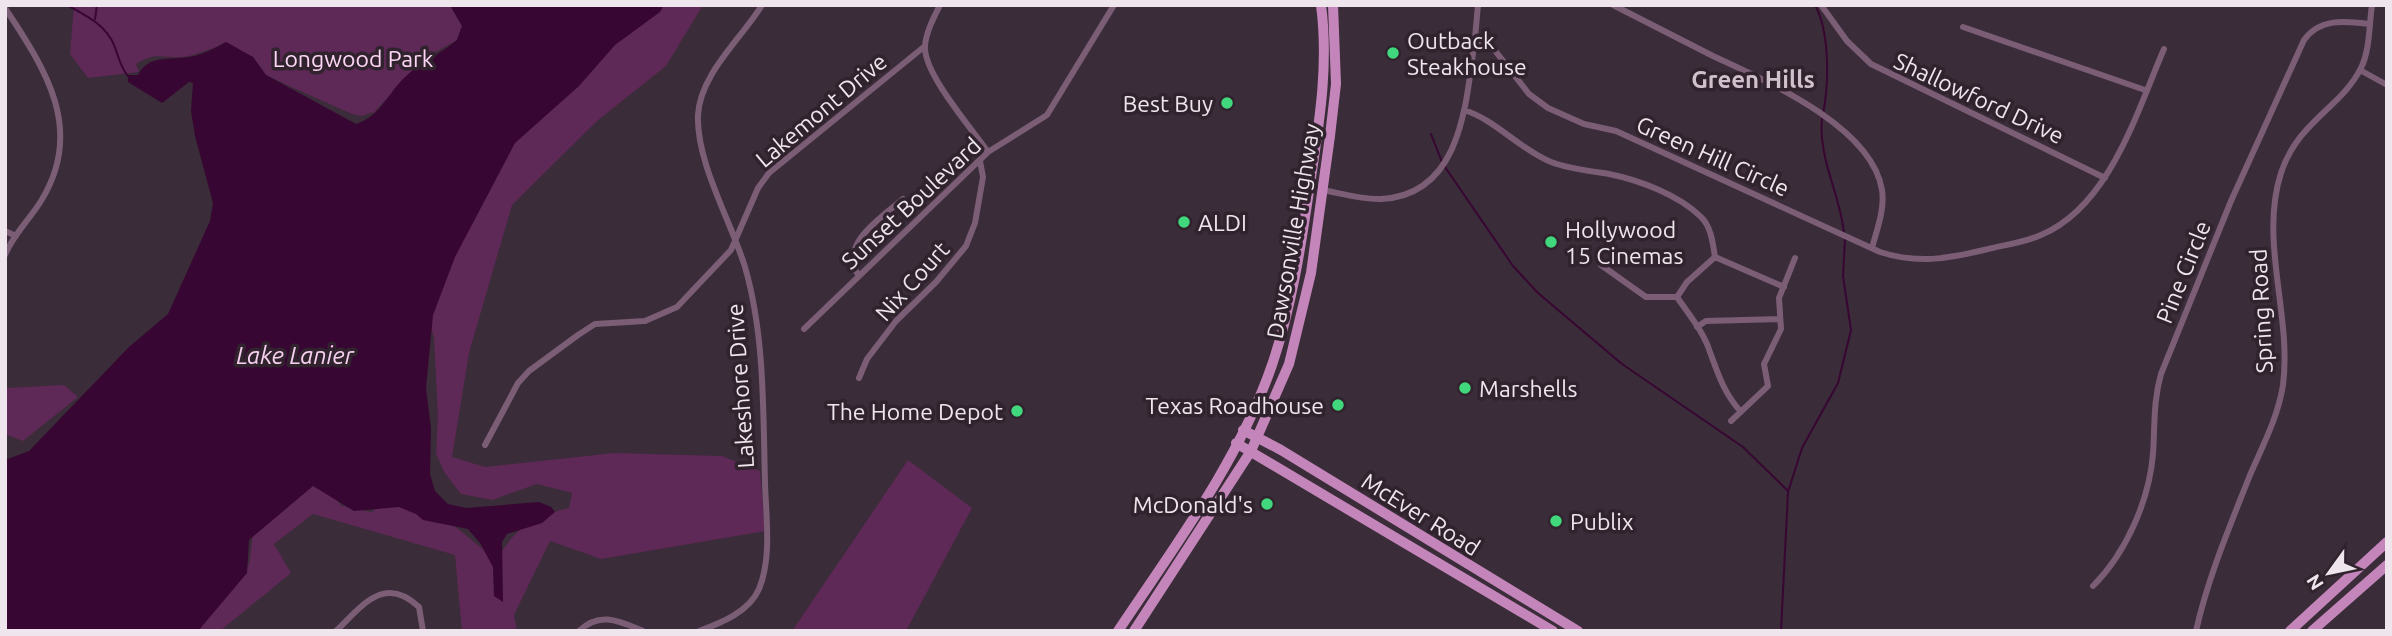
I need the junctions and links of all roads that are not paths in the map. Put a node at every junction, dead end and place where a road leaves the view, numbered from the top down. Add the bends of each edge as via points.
1 (762, 5) edge
2 (940, 5) edge
3 (1114, 5) edge
4 (1321, 5) edge
5 (1333, 5) edge
6 (1478, 5) edge
7 (1613, 5) edge
8 (1821, 5) edge
9 (2372, 5) edge
10 (5, 8) edge
11 (2369, 24) junction
12 (1963, 27) dead end
13 (1475, 38) junction
14 (925, 46) junction
15 (2164, 48) dead end
16 (2360, 70) junction
17 (2387, 85) edge
18 (2145, 90) junction
19 (1464, 110) junction
20 (988, 152) junction
21 (980, 161) junction
22 (2105, 178) junction
23 (1322, 190) junction
24 (904, 199) dead end
25 (5, 231) edge
26 (16, 236) junction
27 (736, 241) junction
28 (1872, 247) junction
29 (5, 255) edge
30 (1715, 257) junction
31 (1795, 258) dead end
32 (1601, 265) dead end
33 (859, 276) junction
34 (1784, 287) junction
35 (1677, 298) junction
36 (1780, 319) junction
37 (1697, 327) junction
38 (804, 329) dead end
39 (859, 379) dead end
40 (1741, 412) junction
41 (1731, 421) dead end
42 (1243, 430) junction
43 (1258, 439) junction
44 (1236, 443) junction
45 (485, 445) dead end
46 (1251, 451) junction
47 (1396, 537) junction
48 (2387, 542) edge
49 (2387, 565) edge
50 (1474, 569) junction
51 (2093, 586) dead end
52 (336, 631) edge
53 (423, 631) edge
54 (579, 631) edge
55 (643, 631) edge
56 (699, 631) edge
57 (1118, 631) edge
58 (1134, 631) edge
59 (1553, 631) edge
60 (1578, 631) edge
61 (2196, 631) edge
62 (2290, 631) edge
63 (2312, 631) edge

1 - 27 street, Lakeshore Drive via 704,90 698,112 703,149
2 - 14 street
3 - 20 street, Sunset Boulevard via 1052,110
4 - 42 main road, Dawsonville Highway via 1323,94 1297,268 1271,367
5 - 23 main road, Dawsonville Highway via 1336,84
6 - 13 street
7 - 28 street via 1785,90 1833,123 1866,157 1882,188 1882,212
8 - 22 street, Shallowford Drive via 1871,64
9 - 11 street
10 - 26 street via 48,82 61,122 55,174
11 - 16 street
11 - 51 street, Pine Circle via 2326,23 2304,40 2231,201 2161,374 2153,403 2149,477 2138,514 2113,563
12 - 18 street
13 - 19 street
13 - 28 street, Green Hill Circle via 1493,48 1529,94 1548,108 1584,124 1616,131
14 - 20 street via 937,79
14 - 27 street, Lakemont Drive via 769,173
15 - 18 street, Green Hill Circle
16 - 17 street
16 - 61 street, Spring Road via 2297,138 2280,176 2275,228 2283,383
18 - 22 street, Green Hill Circle
19 - 23 street via 1454,150 1425,185 1397,197 1378,199
19 - 30 street via 1481,116 1514,142 1551,162 1651,187 1686,206 1703,218
20 - 21 street, Sunset Boulevard
21 - 33 street, Sunset Boulevard
21 - 39 street, Nix Court via 983,177 966,246 896,321 867,359
22 - 28 street, Green Hill Circle via 2060,225 2025,241 1925,261
23 - 43 main road, Dawsonville Highway via 1296,341
24 - 33 street, Nix Court via 852,252 851,262
25 - 26 street
26 - 29 street
27 - 45 street, Lakemont Drive via 677,307 645,320 595,324 528,371 510,393
27 - 56 street, Lakeshore Drive via 753,302 759,346 766,545 755,597 735,614
30 - 34 street
30 - 35 street via 1687,282
31 - 34 street
32 - 35 street via 1646,297
33 - 38 street, Sunset Boulevard
34 - 36 street via 1779,298
35 - 37 street
36 - 37 street via 1706,321
36 - 40 street via 1782,329 1764,364 1768,386
37 - 40 street via 1714,370
40 - 41 street
42 - 43 main road, McEver Road
42 - 44 main road, Dawsonville Highway
43 - 46 main road, Dawsonville Highway
43 - 50 main road, McEver Road
44 - 46 main road, McEver Road
44 - 57 main road, Dawsonville Highway
46 - 47 main road, McEver Road
46 - 58 main road, Dawsonville Highway
47 - 50 main road via 1415,539
47 - 59 main road, McEver Road
48 - 62 main road
49 - 63 main road
50 - 60 main road, McEver Road
52 - 53 street via 366,602 390,593 401,594 419,607
54 - 55 street via 606,618

